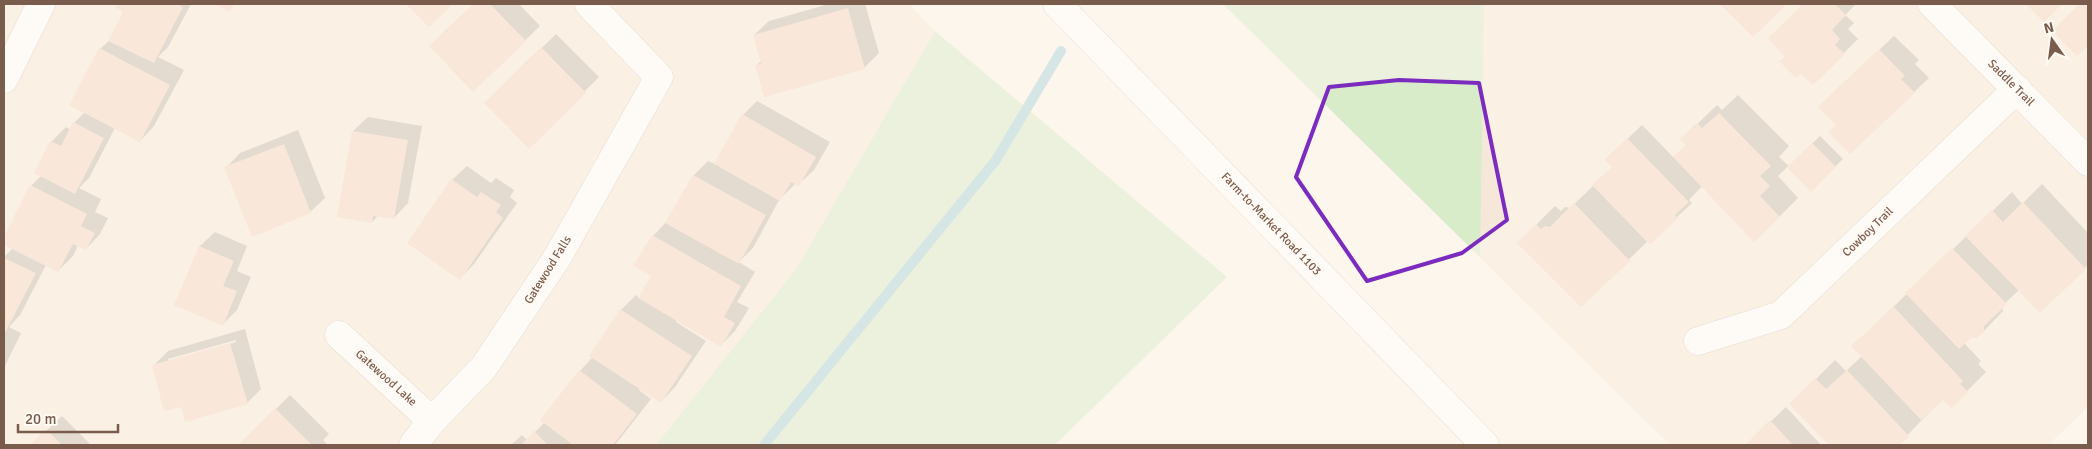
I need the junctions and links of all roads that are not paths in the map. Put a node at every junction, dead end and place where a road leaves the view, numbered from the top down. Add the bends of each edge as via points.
1 (41, 4) edge
2 (589, 4) edge
3 (1056, 4) edge
4 (1932, 4) edge
5 (4, 79) edge
6 (2017, 89) junction
7 (2088, 162) edge
8 (339, 335) dead end
9 (1698, 340) dead end
10 (432, 421) junction
11 (413, 445) edge
12 (1485, 445) edge

1 - 5 street
2 - 10 street, Gatewood Falls via 658,77 558,258 484,367
3 - 12 street, Farm-to-Market Road 1103
4 - 6 street, Saddle Trail
6 - 7 street, Saddle Trail
6 - 9 street, Cowboy Trail via 1781,315
8 - 10 street, Gatewood Lake
10 - 11 street, Gatewood Falls

